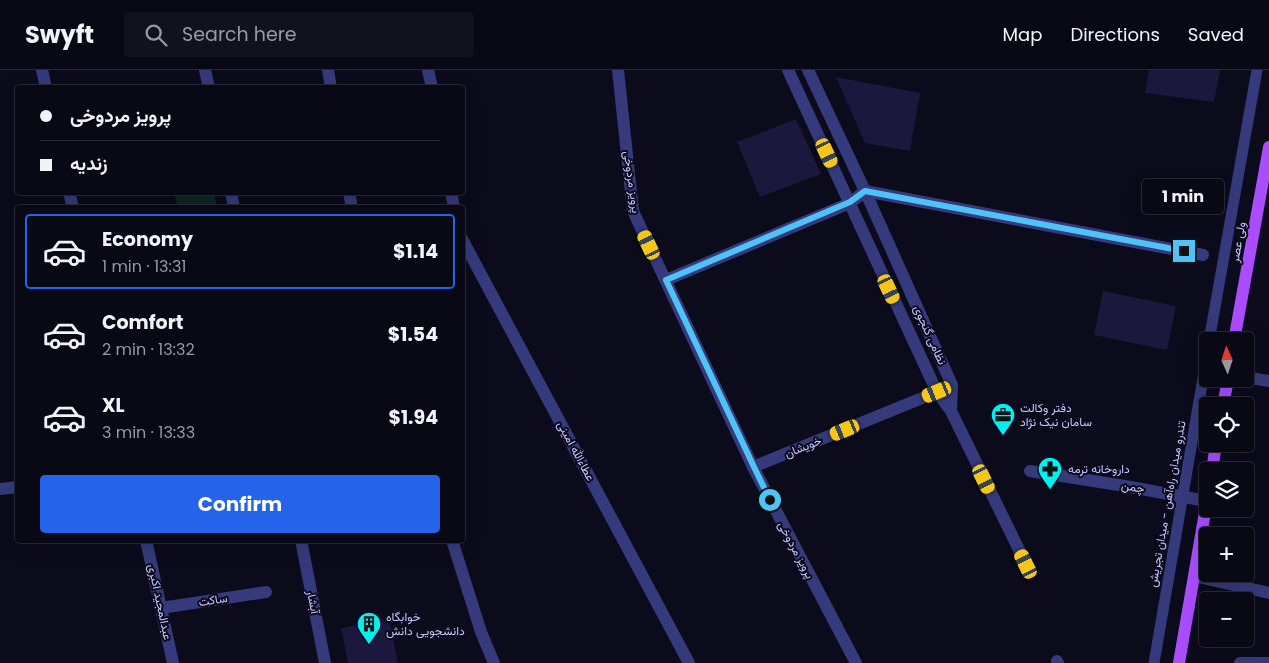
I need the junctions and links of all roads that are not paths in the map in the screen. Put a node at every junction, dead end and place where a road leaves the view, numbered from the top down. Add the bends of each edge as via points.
1 (42, 70) edge
2 (205, 70) edge
3 (328, 70) edge
4 (428, 70) edge
5 (618, 70) edge
6 (788, 70) edge
7 (808, 70) edge
8 (1257, 70) edge
9 (45, 85) edge
10 (208, 85) edge
11 (330, 85) edge
12 (431, 85) edge
13 (1269, 147) edge
14 (1267, 173) edge
15 (865, 191) junction
16 (850, 202) junction
17 (465, 245) edge
18 (1203, 255) dead end
19 (666, 280) junction
20 (1211, 332) edge
21 (1236, 332) edge
22 (1254, 378) edge
23 (1269, 381) edge
24 (1201, 388) edge
25 (937, 392) junction
26 (951, 411) junction
27 (754, 467) junction
28 (1030, 471) dead end
29 (15, 487) edge
30 (0, 489) edge
31 (1182, 497) junction
32 (1199, 498) edge
33 (1204, 517) edge
34 (147, 543) edge
35 (302, 543) edge
36 (453, 543) edge
37 (1026, 564) dead end
38 (1194, 576) junction
39 (266, 592) dead end
40 (1269, 593) edge
41 (161, 608) junction
42 (173, 663) edge
43 (325, 663) edge
44 (494, 663) edge
45 (689, 663) edge
46 (856, 663) edge
47 (1154, 663) edge
48 (1180, 663) edge
49 (1240, 663) edge
50 (1269, 663) edge

1 - 9 street
2 - 10 street
3 - 11 street
4 - 12 street
5 - 19 street, پرویز مردوخی via 633,211
6 - 16 street, نظامی گنجوی
7 - 15 street, نظامی گنجوی
8 - 20 lane
13 - 14 main road, ولی عصر
14 - 21 main road, ولی عصر
15 - 16 street
15 - 18 street
15 - 26 street, نظامی گنجوی via 952,385
16 - 19 street
16 - 25 street, نظامی گنجوی
17 - 45 street, عطاءالله امینی
19 - 27 street, پرویز مردوخی
22 - 23 street
24 - 31 lane, تندرو میدان راه‌آهن - میدان تجریش
25 - 26 street, نظامی گنجوی
25 - 27 street, خویشان
26 - 37 street, نظامی گنجوی
27 - 46 street, پرویز مردوخی
28 - 31 street, چمن
29 - 30 street
31 - 32 street, چمن
31 - 47 lane, تندرو میدان راه‌آهن - میدان تجریش
33 - 38 main road
34 - 41 street, عبدالمجید اکبری
35 - 43 street, آبشار
36 - 44 street
38 - 40 street
38 - 48 main road
39 - 41 street, ساکت
41 - 42 street, عبدالمجید اکبری
49 - 50 street

